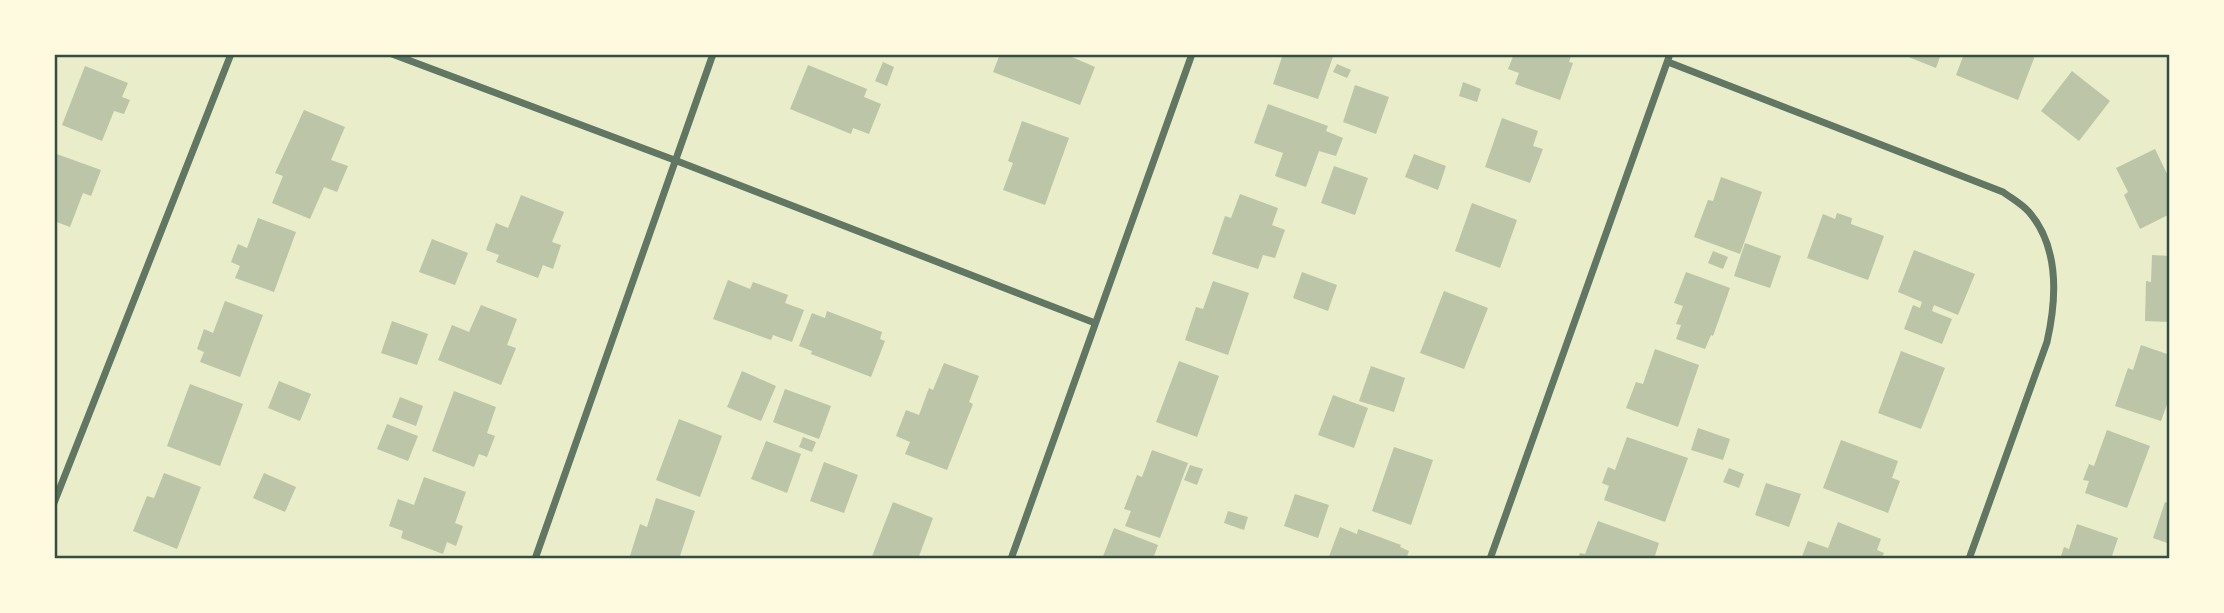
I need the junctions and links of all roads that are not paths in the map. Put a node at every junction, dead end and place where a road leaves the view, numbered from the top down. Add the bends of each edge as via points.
1 (231, 54) edge
2 (392, 54) edge
3 (713, 54) edge
4 (1192, 54) edge
5 (1669, 58) edge
6 (677, 161) junction
7 (1095, 323) junction
8 (54, 503) edge
9 (535, 559) edge
10 (1011, 559) edge
11 (1490, 559) edge
12 (1969, 559) edge

1 - 8 street
2 - 6 street
3 - 6 street
4 - 7 street
5 - 11 street
5 - 12 street via 2003,192 2039,226 2048,244 2055,283 2047,342
6 - 7 street
6 - 9 street
7 - 10 street

